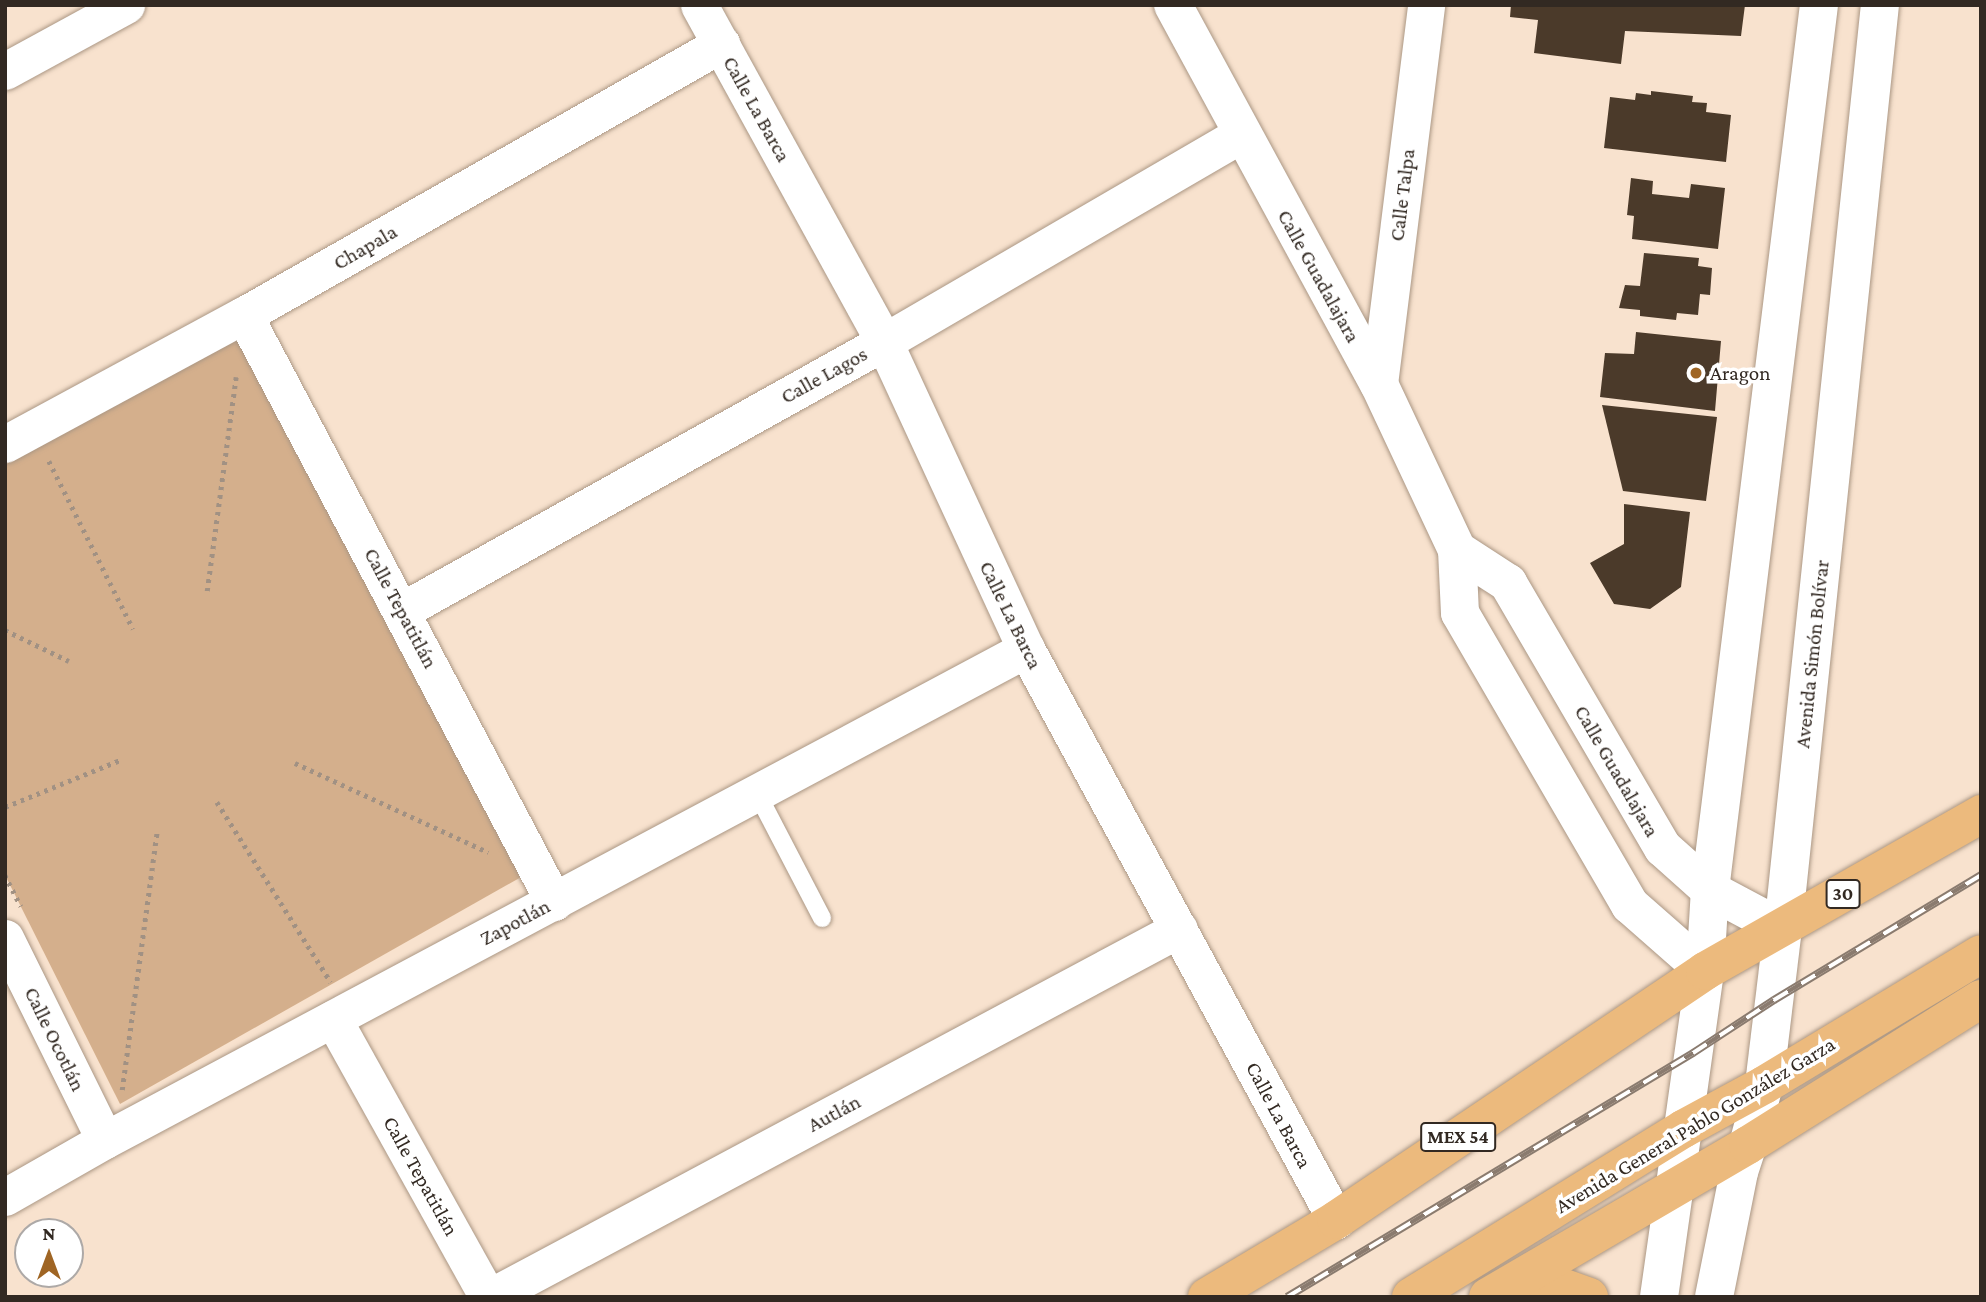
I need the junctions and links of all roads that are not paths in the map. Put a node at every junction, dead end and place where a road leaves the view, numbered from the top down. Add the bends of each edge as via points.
1 (126, 5) edge
2 (699, 5) edge
3 (1173, 5) edge
4 (1426, 5) edge
5 (1819, 5) edge
6 (1880, 5) edge
7 (721, 44) junction
8 (5, 71) edge
9 (1242, 134) junction
10 (244, 315) junction
11 (884, 342) junction
12 (1379, 384) junction
13 (19, 436) edge
14 (1457, 550) junction
15 (403, 610) junction
16 (1026, 649) junction
17 (757, 793) junction
18 (1981, 814) edge
19 (1710, 890) junction
20 (554, 902) junction
21 (822, 918) dead end
22 (1179, 929) junction
23 (1783, 929) junction
24 (5, 937) edge
25 (1981, 954) edge
26 (1705, 971) junction
27 (329, 998) junction
28 (1981, 999) edge
29 (1764, 1085) junction
30 (1683, 1129) junction
31 (106, 1140) junction
32 (1748, 1144) junction
33 (1675, 1185) junction
34 (5, 1197) edge
35 (1336, 1220) junction
36 (1493, 1294) edge
37 (489, 1297) edge
38 (1207, 1297) edge
39 (1411, 1297) edge
40 (1589, 1297) edge
41 (1659, 1297) edge
42 (1714, 1297) edge

1 - 8 street
2 - 7 street, Calle La Barca
3 - 9 main road, Calle Guadalajara
4 - 12 street, Calle Talpa
5 - 19 main road
6 - 23 main road, Avenida Simón Bolívar
7 - 10 street, Chapala
7 - 11 street, Calle La Barca
9 - 11 street, Calle Lagos
9 - 12 main road, Calle Guadalajara
10 - 13 street, Chapala
10 - 15 street, Calle Tepatitlán
11 - 15 street, Calle Lagos
11 - 16 street, Calle La Barca
12 - 14 main road, Calle Guadalajara
14 - 19 main road, Calle Guadalajara via 1508,583 1662,848
14 - 26 main road, Calle Guadalajara via 1460,613 1630,905
15 - 20 street, Calle Tepatitlán
16 - 17 street, Zapotlán
16 - 22 street, Calle La Barca
17 - 20 street, Zapotlán
17 - 21 lane
18 - 23 main road, 30
19 - 23 main road, Calle Guadalajara
19 - 26 main road
20 - 27 street, Zapotlán
22 - 35 street, Calle La Barca
22 - 37 street, Autlán
23 - 26 main road, 30
23 - 29 main road, Avenida Simón Bolívar
24 - 31 street, Calle Ocotlán
25 - 29 main road, Avenida General Pablo González Garza
26 - 30 main road
26 - 35 main road, MEX 54
27 - 31 street, Zapotlán
27 - 37 street, Calle Tepatitlán
28 - 32 main road, Avenida General Pablo González Garza
29 - 30 main road, Avenida General Pablo González Garza
29 - 32 main road, Avenida Simón Bolívar
30 - 33 main road
30 - 39 main road, Avenida General Pablo González Garza
31 - 34 street, Zapotlán
32 - 33 main road, Avenida General Pablo González Garza
32 - 42 main road, Avenida Simón Bolívar
33 - 36 main road, Avenida General Pablo González Garza
33 - 41 main road
35 - 38 main road, MEX 54
36 - 40 main road via 1539,1284

